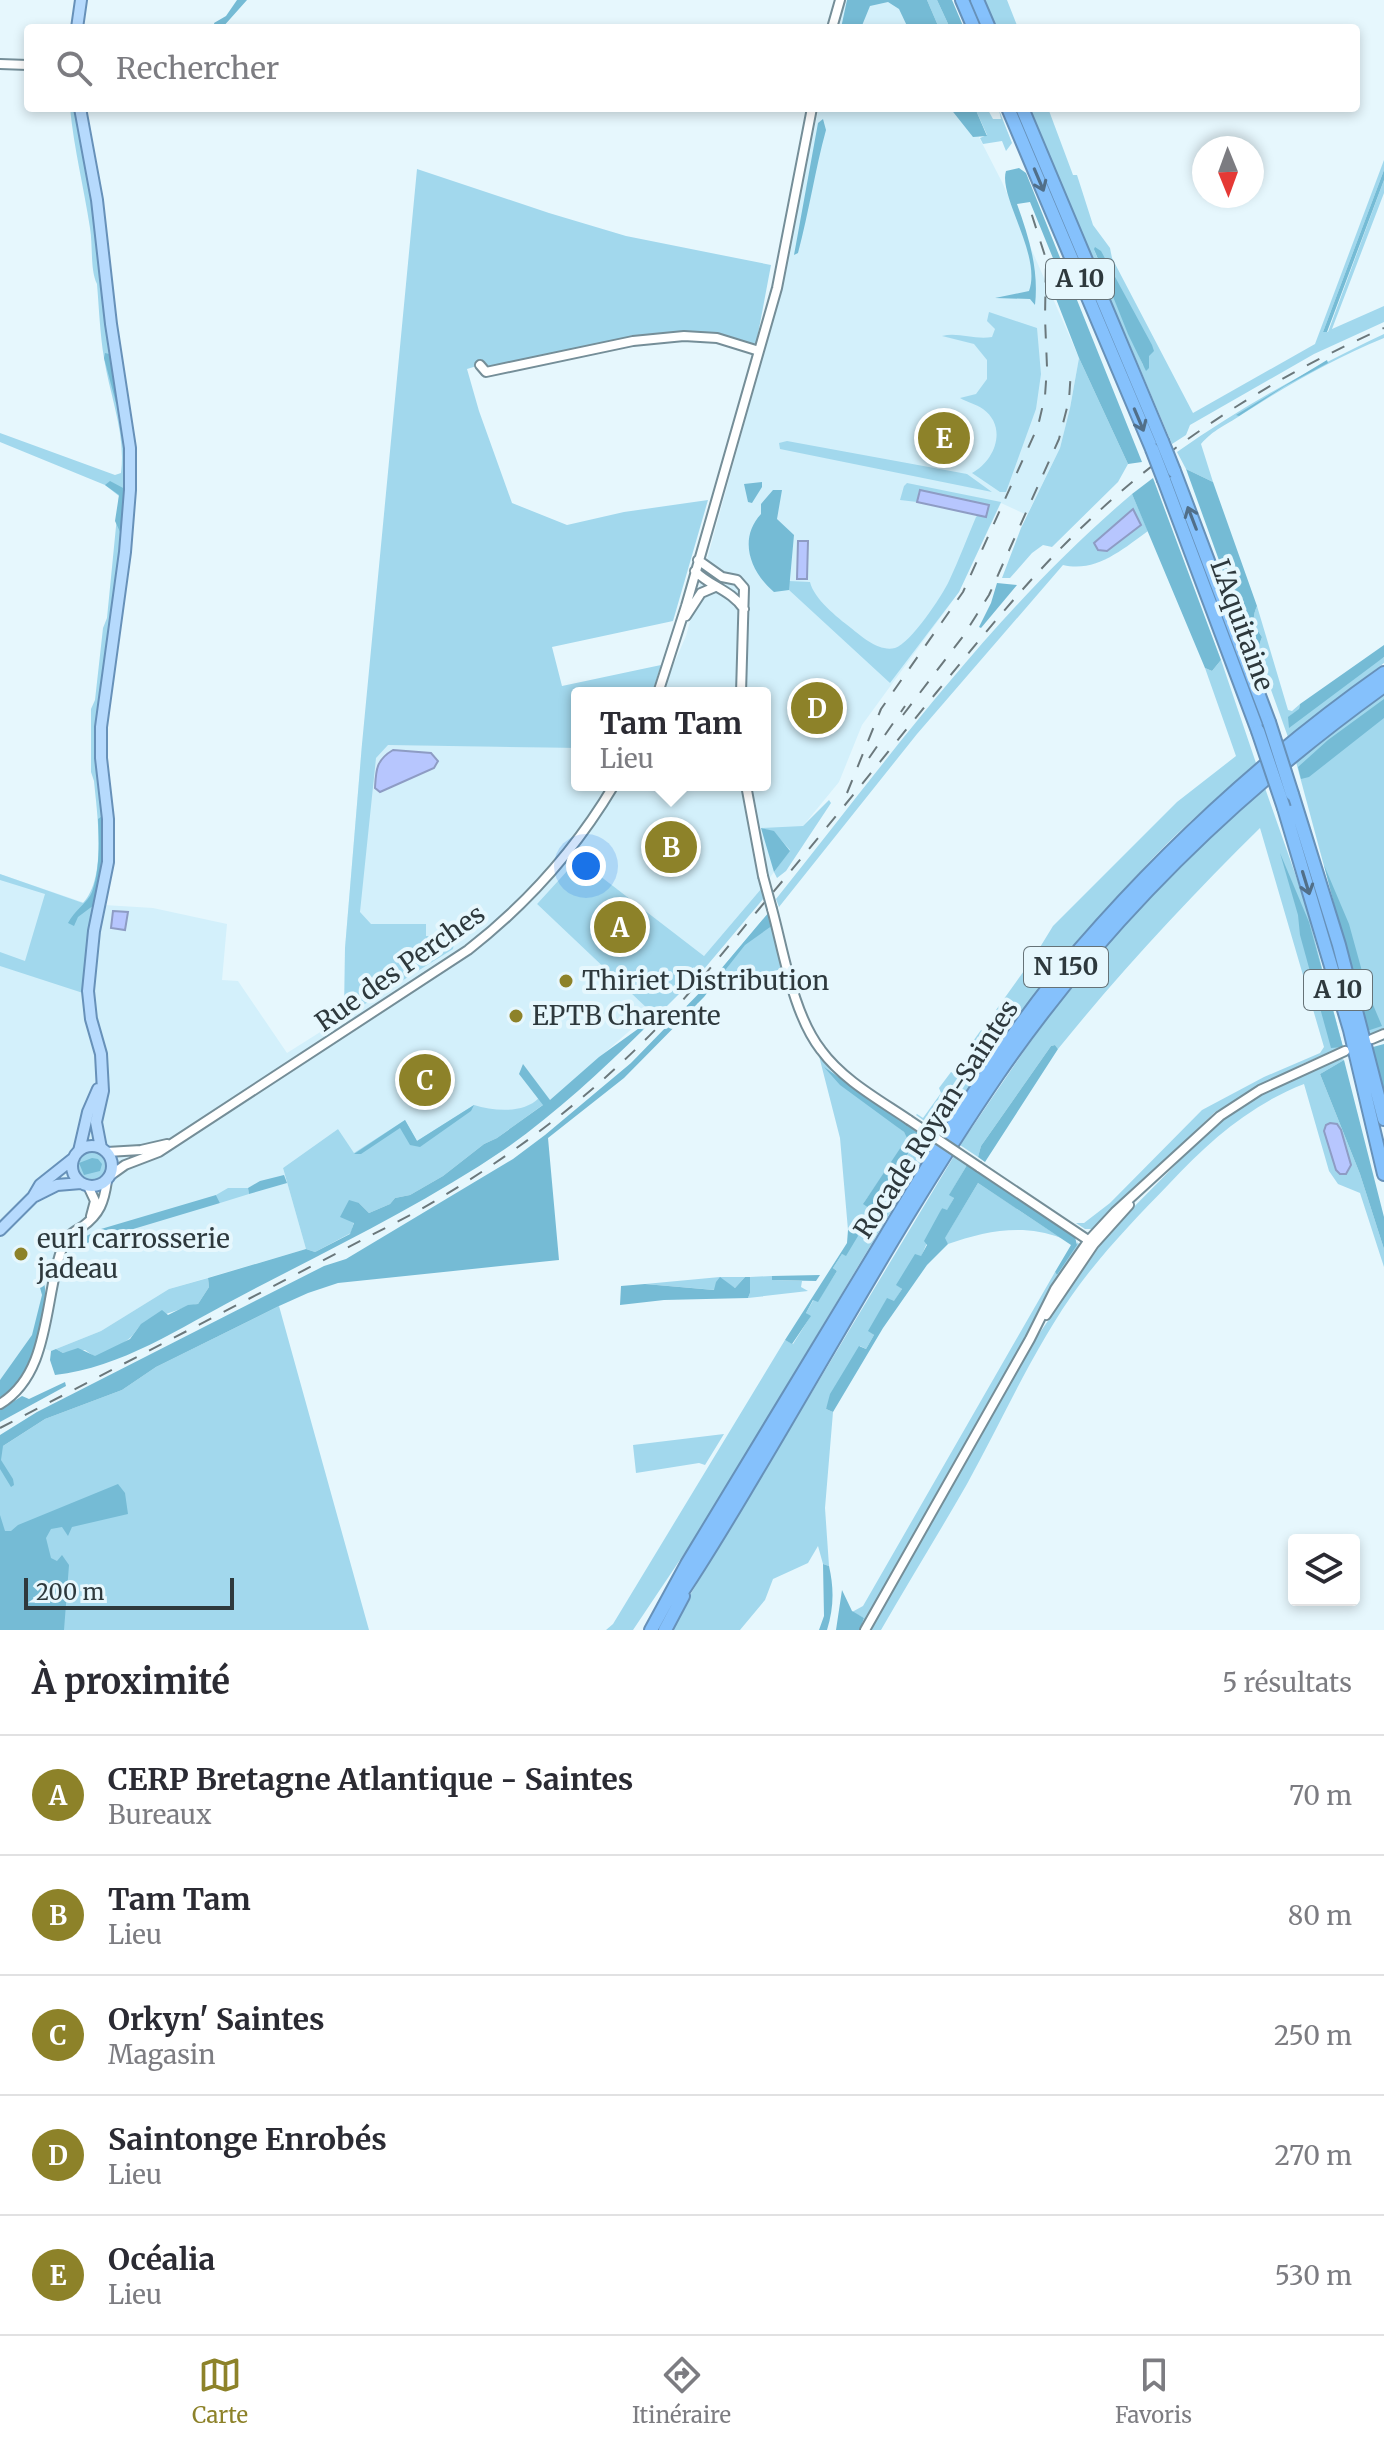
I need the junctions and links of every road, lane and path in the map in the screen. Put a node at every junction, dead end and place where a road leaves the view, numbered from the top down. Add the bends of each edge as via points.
1 (81, 0) edge
2 (840, 0) edge
3 (962, 0) edge
4 (977, 0) edge
5 (78, 24) edge
6 (833, 24) edge
7 (972, 24) edge
8 (987, 24) edge
9 (0, 64) edge
10 (24, 65) edge
11 (81, 112) edge
12 (811, 112) edge
13 (1010, 112) edge
14 (1024, 112) edge
15 (759, 351) junction
16 (480, 365) dead end
17 (1157, 445) junction
18 (1169, 476) junction
19 (698, 560) junction
20 (695, 571) junction
21 (715, 587) junction
22 (744, 610) junction
23 (678, 631) junction
24 (1384, 673) edge
25 (1384, 686) edge
26 (660, 687) edge
27 (741, 687) edge
28 (610, 791) edge
29 (747, 791) edge
30 (1384, 1034) edge
31 (1372, 1039) dead end
32 (1345, 1051) dead end
33 (102, 1080) junction
34 (1384, 1119) edge
35 (171, 1143) junction
36 (104, 1150) junction
37 (76, 1155) junction
38 (1384, 1174) edge
39 (109, 1178) junction
40 (85, 1184) junction
41 (33, 1197) junction
42 (87, 1223) junction
43 (0, 1230) edge
44 (1091, 1242) junction
45 (0, 1404) edge
46 (690, 1570) junction
47 (641, 1630) edge
48 (651, 1630) edge
49 (657, 1630) edge
50 (665, 1630) edge
51 (865, 1630) edge

1 - 5 main road
2 - 6 street
3 - 7 highway
4 - 8 highway
9 - 10 street
11 - 33 main road via 130,448 125,552 101,727 109,845 88,991
12 - 15 street via 786,254
13 -> 17 highway, L'Aquitaine / A 10
14 - 17 highway, L'Aquitaine / A 10
15 - 16 street via 689,336 633,341 486,372
15 - 19 street
17 - 18 highway, L'Aquitaine / A 10, bridge
34 -> 18 highway, L'Aquitaine / A 10, bridge via 1339,945 1269,722
18 -> 38 highway, L'Aquitaine / A 10, bridge via 1284,808 1350,1030
19 - 20 street
19 - 22 street via 722,577 737,580 744,588
20 - 21 street
20 - 23 street
21 - 22 street via 734,596
21 - 23 street via 701,593
22 - 27 street
23 - 26 street
24 - 46 highway, Rocade Royan-Saintes / N 150 via 1256,771 1187,835 1080,949 998,1056 938,1149
25 - 46 highway, Rocade Royan-Saintes / N 150 via 1294,753 1194,843 1061,990 961,1132
28 - 35 street, Rue des Perches via 561,860 497,927 425,981
29 - 44 street, bridge via 763,876 813,1039 860,1087
30 - 31 street
32 - 44 street via 1240,1102 1115,1212
33 - 36 main road via 96,1122
33 - 37 main road
35 - 36 street, Rue des Perches
35 - 39 street, Rue des Perches
36 - 37 main road via 89,1146
36 - 39 main road via 112,1162
37 - 40 main road via 73,1172
37 - 41 main road
39 - 40 main road via 95,1186
39 - 42 street via 104,1202
40 - 41 main road via 57,1185
40 - 42 street via 95,1201
41 - 43 main road
42 - 45 street via 65,1240 28,1374
44 - 51 street via 1055,1289
46 - 47 highway
46 - 48 highway, Rocade Royan-Saintes / N 150
46 - 49 highway, Rocade Royan-Saintes / N 150
46 - 50 highway

